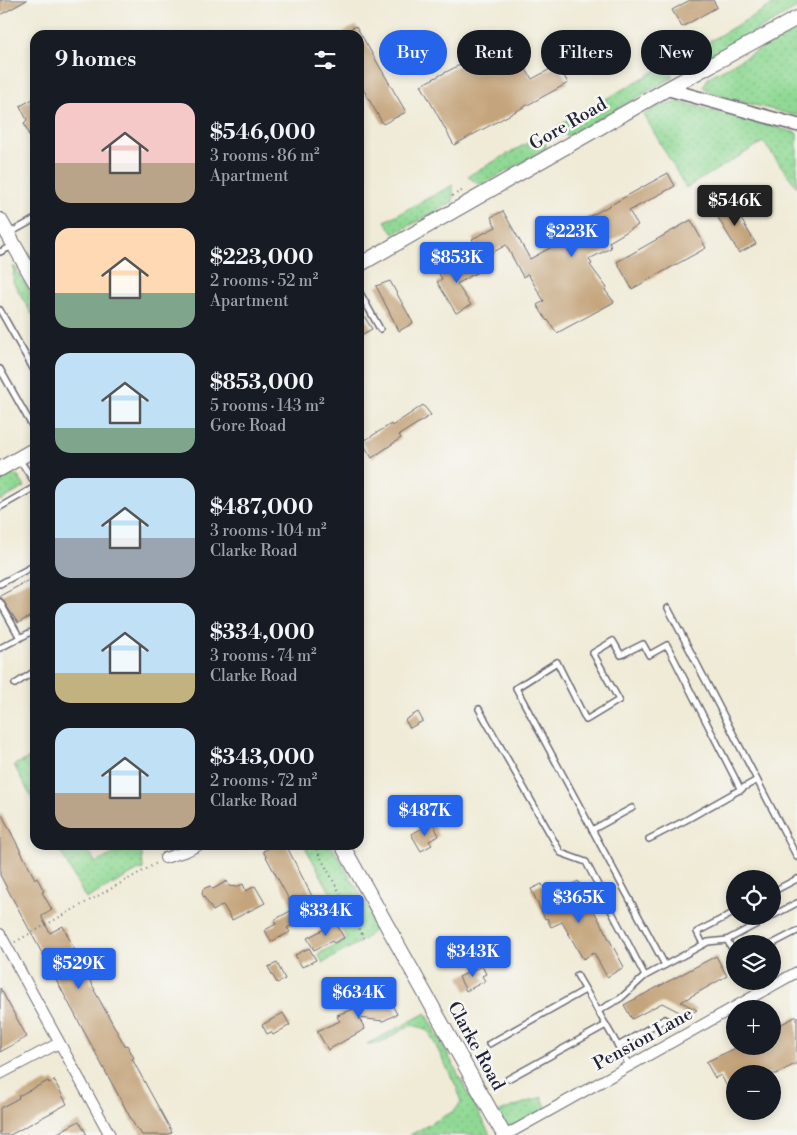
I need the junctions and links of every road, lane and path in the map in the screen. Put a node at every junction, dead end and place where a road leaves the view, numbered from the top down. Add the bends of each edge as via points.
1 (797, 18) edge
2 (667, 89) junction
3 (797, 124) edge
4 (0, 220) edge
5 (30, 223) edge
6 (11, 240) junction
7 (0, 252) edge
8 (364, 262) edge
9 (30, 273) edge
10 (364, 300) edge
11 (0, 310) edge
12 (380, 329) dead end
13 (30, 363) edge
14 (0, 369) edge
15 (30, 422) edge
16 (30, 452) edge
17 (19, 458) junction
18 (0, 469) edge
19 (30, 475) edge
20 (30, 490) edge
21 (0, 507) edge
22 (30, 568) edge
23 (0, 584) edge
24 (0, 602) edge
25 (668, 608) dead end
26 (30, 633) edge
27 (20, 638) junction
28 (0, 648) edge
29 (30, 674) edge
30 (15, 684) dead end
31 (479, 709) dead end
32 (757, 780) junction
33 (740, 790) junction
34 (632, 808) dead end
35 (592, 830) junction
36 (649, 839) dead end
37 (189, 850) edge
38 (317, 850) edge
39 (345, 850) edge
40 (797, 857) edge
41 (165, 858) joint
42 (797, 879) edge
43 (781, 887) edge
44 (797, 903) edge
45 (781, 911) edge
46 (726, 917) edge
47 (755, 925) edge
48 (797, 931) edge
49 (0, 934) edge
50 (736, 935) edge
51 (364, 938) dead end
52 (20, 939) dead end
53 (781, 939) edge
54 (726, 940) edge
55 (703, 944) junction
56 (665, 965) junction
57 (797, 972) edge
58 (577, 975) dead end
59 (645, 976) junction
60 (585, 990) junction
61 (598, 1011) junction
62 (665, 1019) dead end
63 (606, 1025) junction
64 (59, 1043) junction
65 (489, 1044) dead end
66 (618, 1046) junction
67 (629, 1066) junction
68 (0, 1074) edge
69 (508, 1079) dead end
70 (110, 1135) edge
71 (505, 1135) edge

1 - 2 main road, Gore Road
2 - 3 street
2 - 8 main road, Gore Road
4 - 6 main road
5 - 6 lane
6 - 7 lane
6 - 9 main road
10 - 12 lane
11 - 13 lane
14 - 15 lane
16 - 17 main road
17 - 18 main road
17 - 19 lane
20 - 21 lane
22 - 23 lane
24 - 27 lane
25 - 32 lane
26 - 27 lane
27 - 28 lane
29 - 30 lane
31 - 59 lane via 561,853 586,862
32 - 33 lane
32 - 40 lane
33 - 35 lane via 667,645 649,655 643,644 622,655 613,641 593,653 619,700 586,720 557,662 516,688
33 - 36 lane
34 - 35 lane
35 - 56 lane
37 - 41 street
38 - 51 path
39 - 71 main road, Clarke Road
41 - 52 path
42 - 43 lane
44 - 45 lane
46 - 55 lane via 697,932
47 - 50 lane
48 - 53 lane
49 - 64 street
54 - 55 lane
55 - 56 lane
56 - 59 lane
57 - 67 street, Pension Lane
58 - 60 lane
59 - 61 lane via 621,998
60 - 61 lane
60 - 65 lane
61 - 63 lane
62 - 66 lane
63 - 66 lane
63 - 69 lane
64 - 68 street
64 - 70 street
66 - 67 lane
67 - 71 street, Pension Lane

